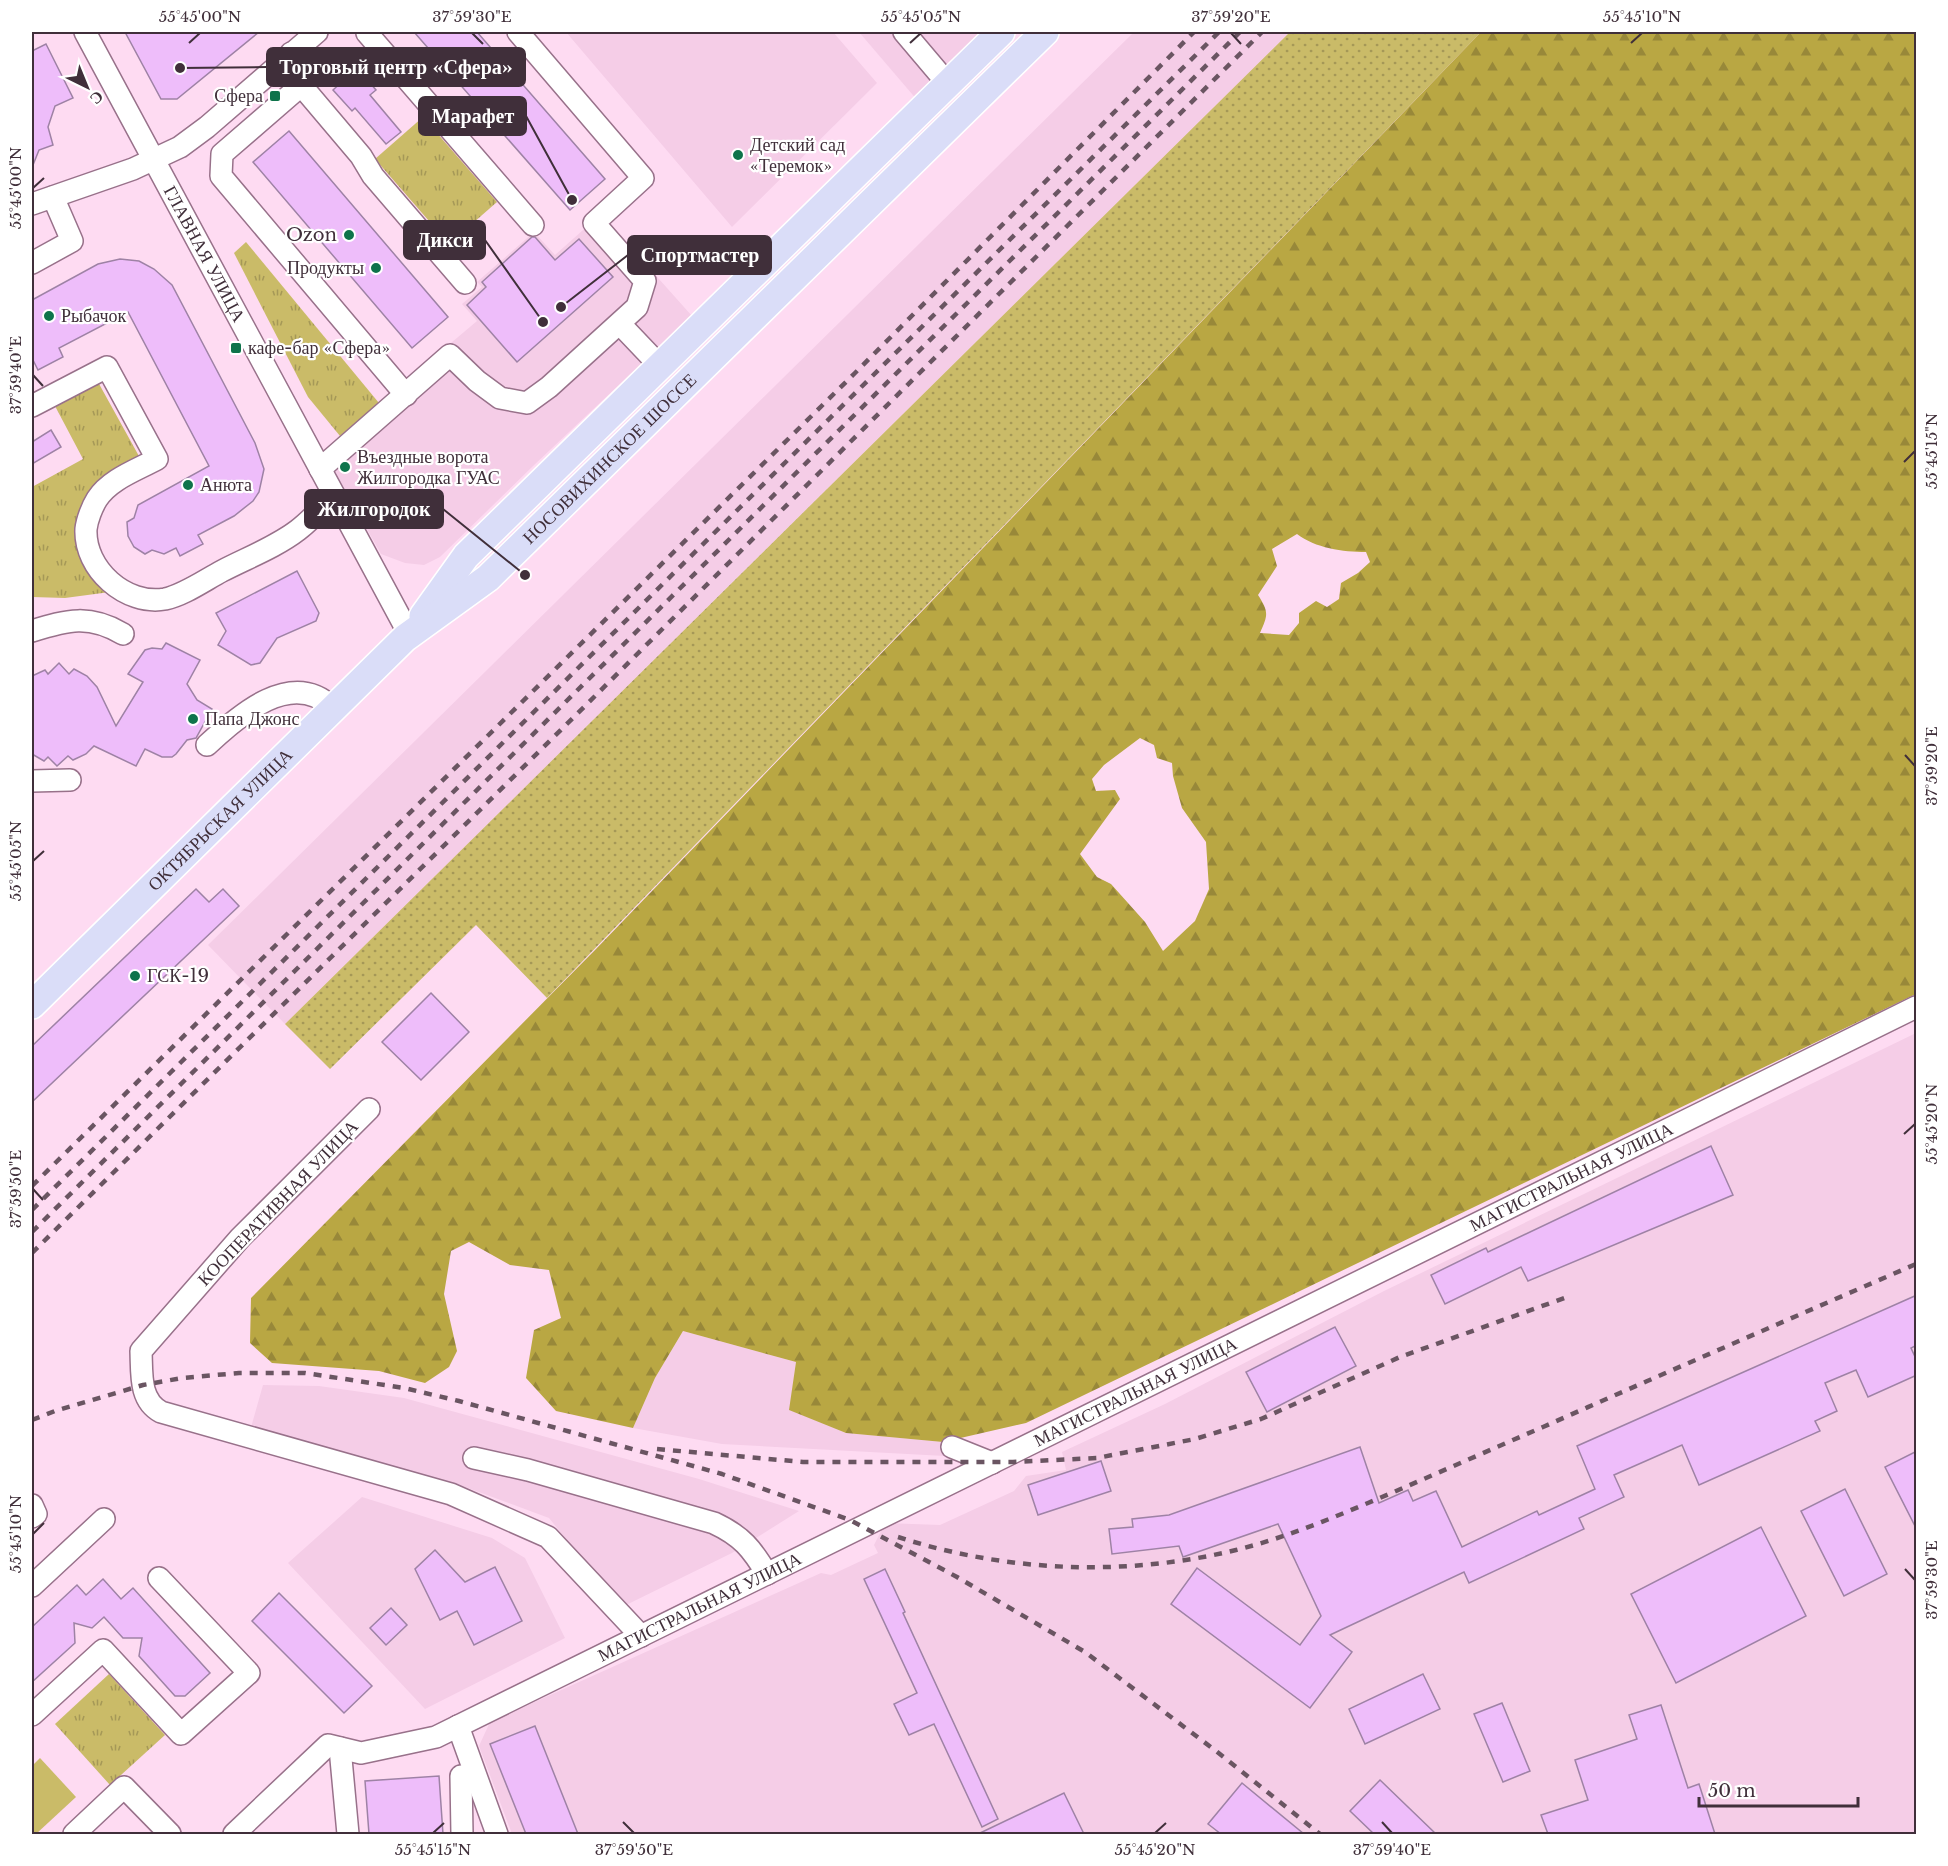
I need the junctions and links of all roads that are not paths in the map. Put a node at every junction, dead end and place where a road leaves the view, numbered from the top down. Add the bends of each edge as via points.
1 (85, 32) edge
2 (317, 32) edge
3 (369, 32) edge
4 (518, 32) edge
5 (904, 32) edge
6 (1001, 32) edge
7 (1045, 32) edge
8 (291, 54) junction
9 (304, 83) junction
10 (948, 84) junction
11 (154, 161) junction
12 (53, 197) junction
13 (32, 204) edge
14 (533, 225) dead end
15 (32, 262) edge
16 (465, 283) dead end
17 (620, 324) junction
18 (660, 366) junction
19 (406, 395) junction
20 (32, 406) edge
21 (320, 469) junction
22 (334, 495) junction
23 (32, 631) edge
24 (123, 634) dead end
25 (409, 634) junction
26 (333, 708) junction
27 (207, 745) dead end
28 (70, 780) dead end
29 (32, 781) edge
30 (32, 1005) edge
31 (1917, 1007) edge
32 (369, 1109) dead end
33 (952, 1447) dead end
34 (474, 1458) dead end
35 (992, 1462) junction
36 (32, 1505) edge
37 (32, 1517) edge
38 (104, 1519) dead end
39 (767, 1574) junction
40 (159, 1578) dead end
41 (32, 1586) edge
42 (641, 1636) junction
43 (32, 1715) edge
44 (458, 1726) junction
45 (340, 1748) junction
46 (461, 1776) dead end
47 (74, 1834) edge
48 (170, 1834) edge
49 (234, 1834) edge
50 (348, 1834) edge
51 (462, 1834) edge
52 (497, 1834) edge

1 - 11 street, ГЛАВНАЯ УЛИЦА
2 - 8 street
3 - 14 street
4 - 17 street via 643,178 594,223 645,282 638,307
5 - 10 street
6 - 10 main road, НОСОВИХИНСКОЕ ШОССЕ
7 - 25 main road, НОСОВИХИНСКОЕ ШОССЕ via 488,579
8 - 9 street via 299,63
8 - 11 street via 207,127
9 - 16 street via 306,91 373,176
9 - 19 street via 222,154 221,176
10 - 18 main road, НОСОВИХИНСКОЕ ШОССЕ
11 - 12 street
11 - 21 street, ГЛАВНАЯ УЛИЦА
12 - 13 street
12 - 15 street via 72,241
17 - 18 street
17 - 19 street via 527,403 500,398 450,354
18 - 25 main road, НОСОВИХИНСКОЕ ШОССЕ via 466,556
19 - 21 street
20 - 22 street via 107,367 157,459 107,487 97,500 86,530 100,571 110,583 136,597 165,599 193,586 298,530
21 - 22 street, ГЛАВНАЯ УЛИЦА
22 - 25 street, ГЛАВНАЯ УЛИЦА
23 - 24 street via 90,621 101,622
25 - 26 main road, ОКТЯБРЬСКАЯ УЛИЦА
26 - 27 street via 311,693 290,693 248,709
26 - 30 main road, ОКТЯБРЬСКАЯ УЛИЦА
28 - 29 street
31 - 35 street, МАГИСТРАЛЬНАЯ УЛИЦА
32 - 42 street, КООПЕРАТИВНАЯ УЛИЦА via 240,1238 141,1351 147,1401 161,1412 451,1494 548,1537
33 - 35 street
34 - 39 street via 714,1523 747,1543
35 - 39 street, МАГИСТРАЛЬНАЯ УЛИЦА
36 - 37 street via 36,1514
38 - 41 street
39 - 42 street, МАГИСТРАЛЬНАЯ УЛИЦА
40 - 43 street via 249,1673 180,1734 104,1650
42 - 44 street, МАГИСТРАЛЬНАЯ УЛИЦА
44 - 45 street, МАГИСТРАЛЬНАЯ УЛИЦА via 436,1737 361,1753
44 - 52 street
45 - 49 street via 328,1745
45 - 50 street
46 - 51 street
47 - 48 street via 124,1787

